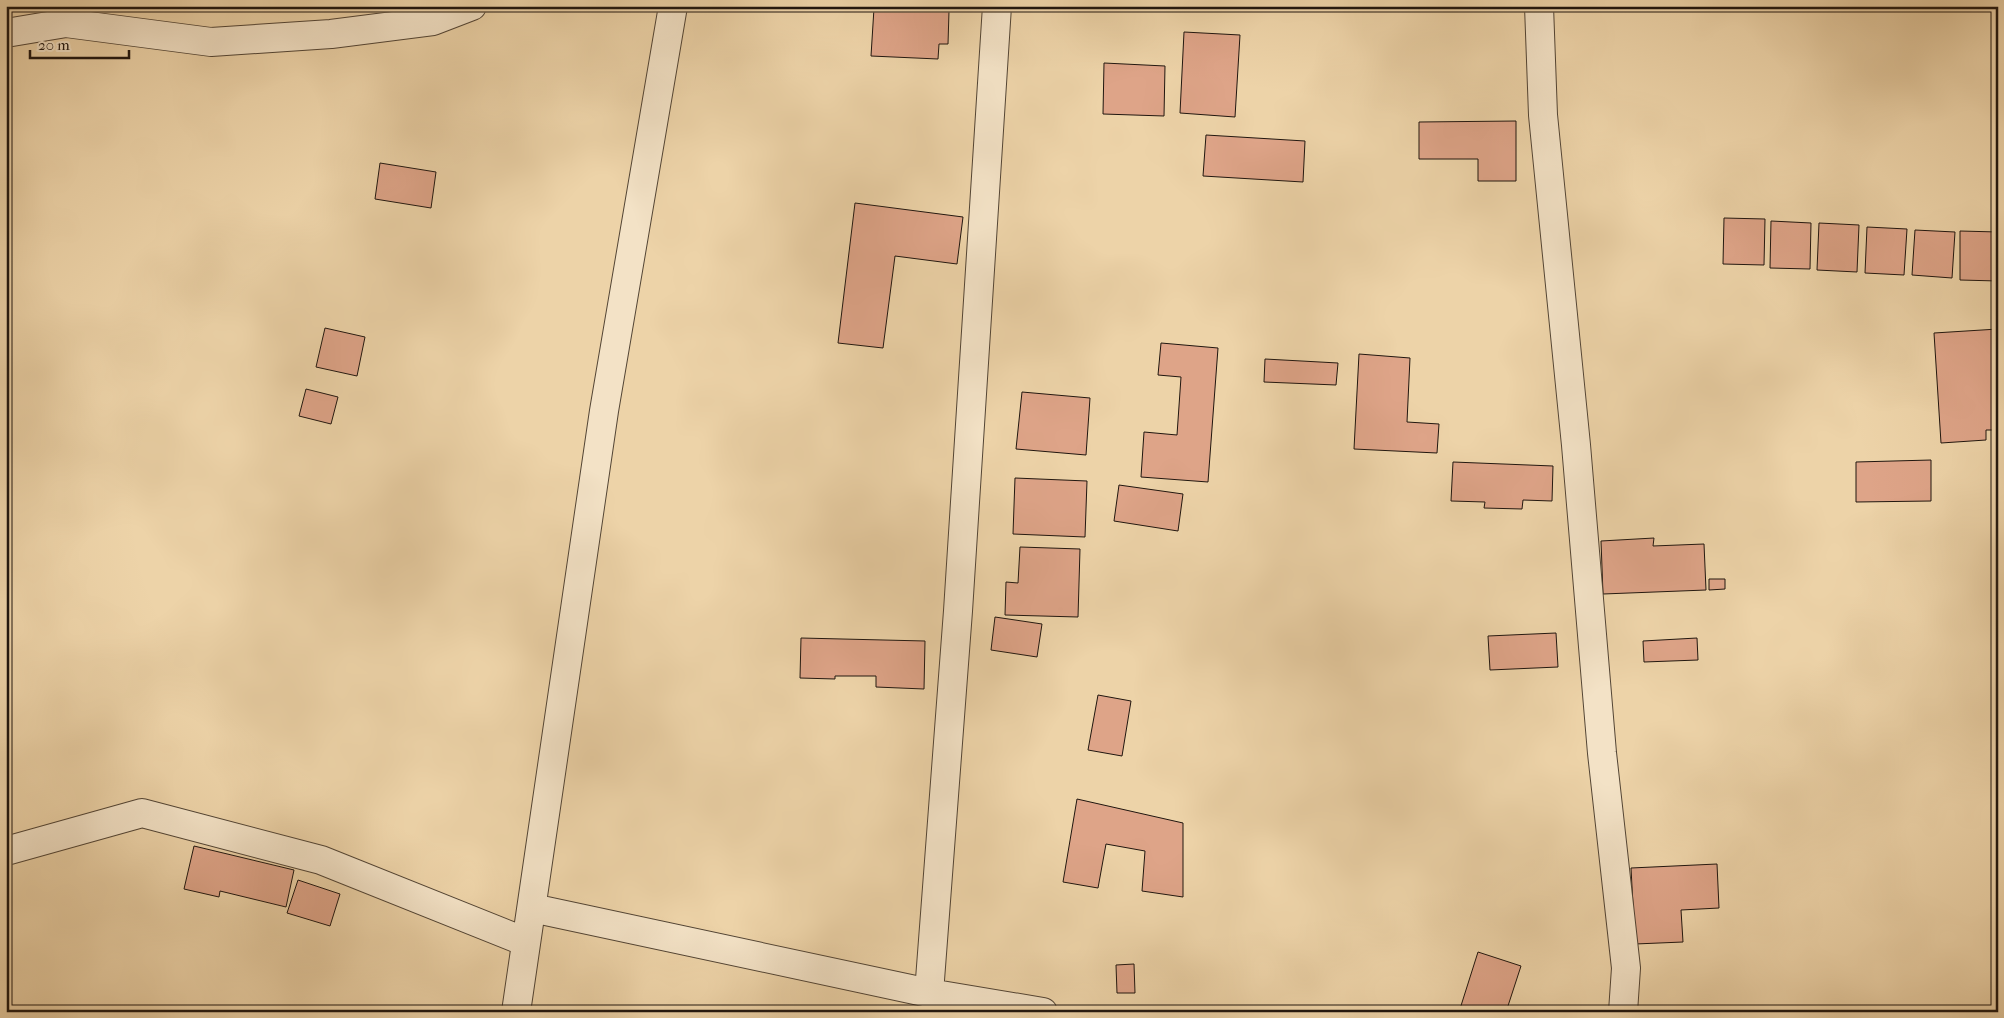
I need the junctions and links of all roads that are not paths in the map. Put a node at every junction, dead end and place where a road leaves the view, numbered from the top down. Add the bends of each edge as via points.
1 (472, 6) edge
2 (673, 6) edge
3 (997, 6) edge
4 (1539, 6) edge
5 (6, 33) edge
6 (6, 851) edge
7 (532, 908) junction
8 (526, 942) junction
9 (929, 993) junction
10 (516, 1012) edge
11 (1042, 1012) edge
12 (1623, 1012) edge

1 - 5 street via 433,21 331,34 211,42 66,22
2 - 7 street via 604,411
3 - 9 street
4 - 12 street via 1543,116 1576,445 1602,753 1626,968
6 - 8 street via 142,813 321,860
7 - 8 street
7 - 9 street
8 - 10 street
9 - 11 street

